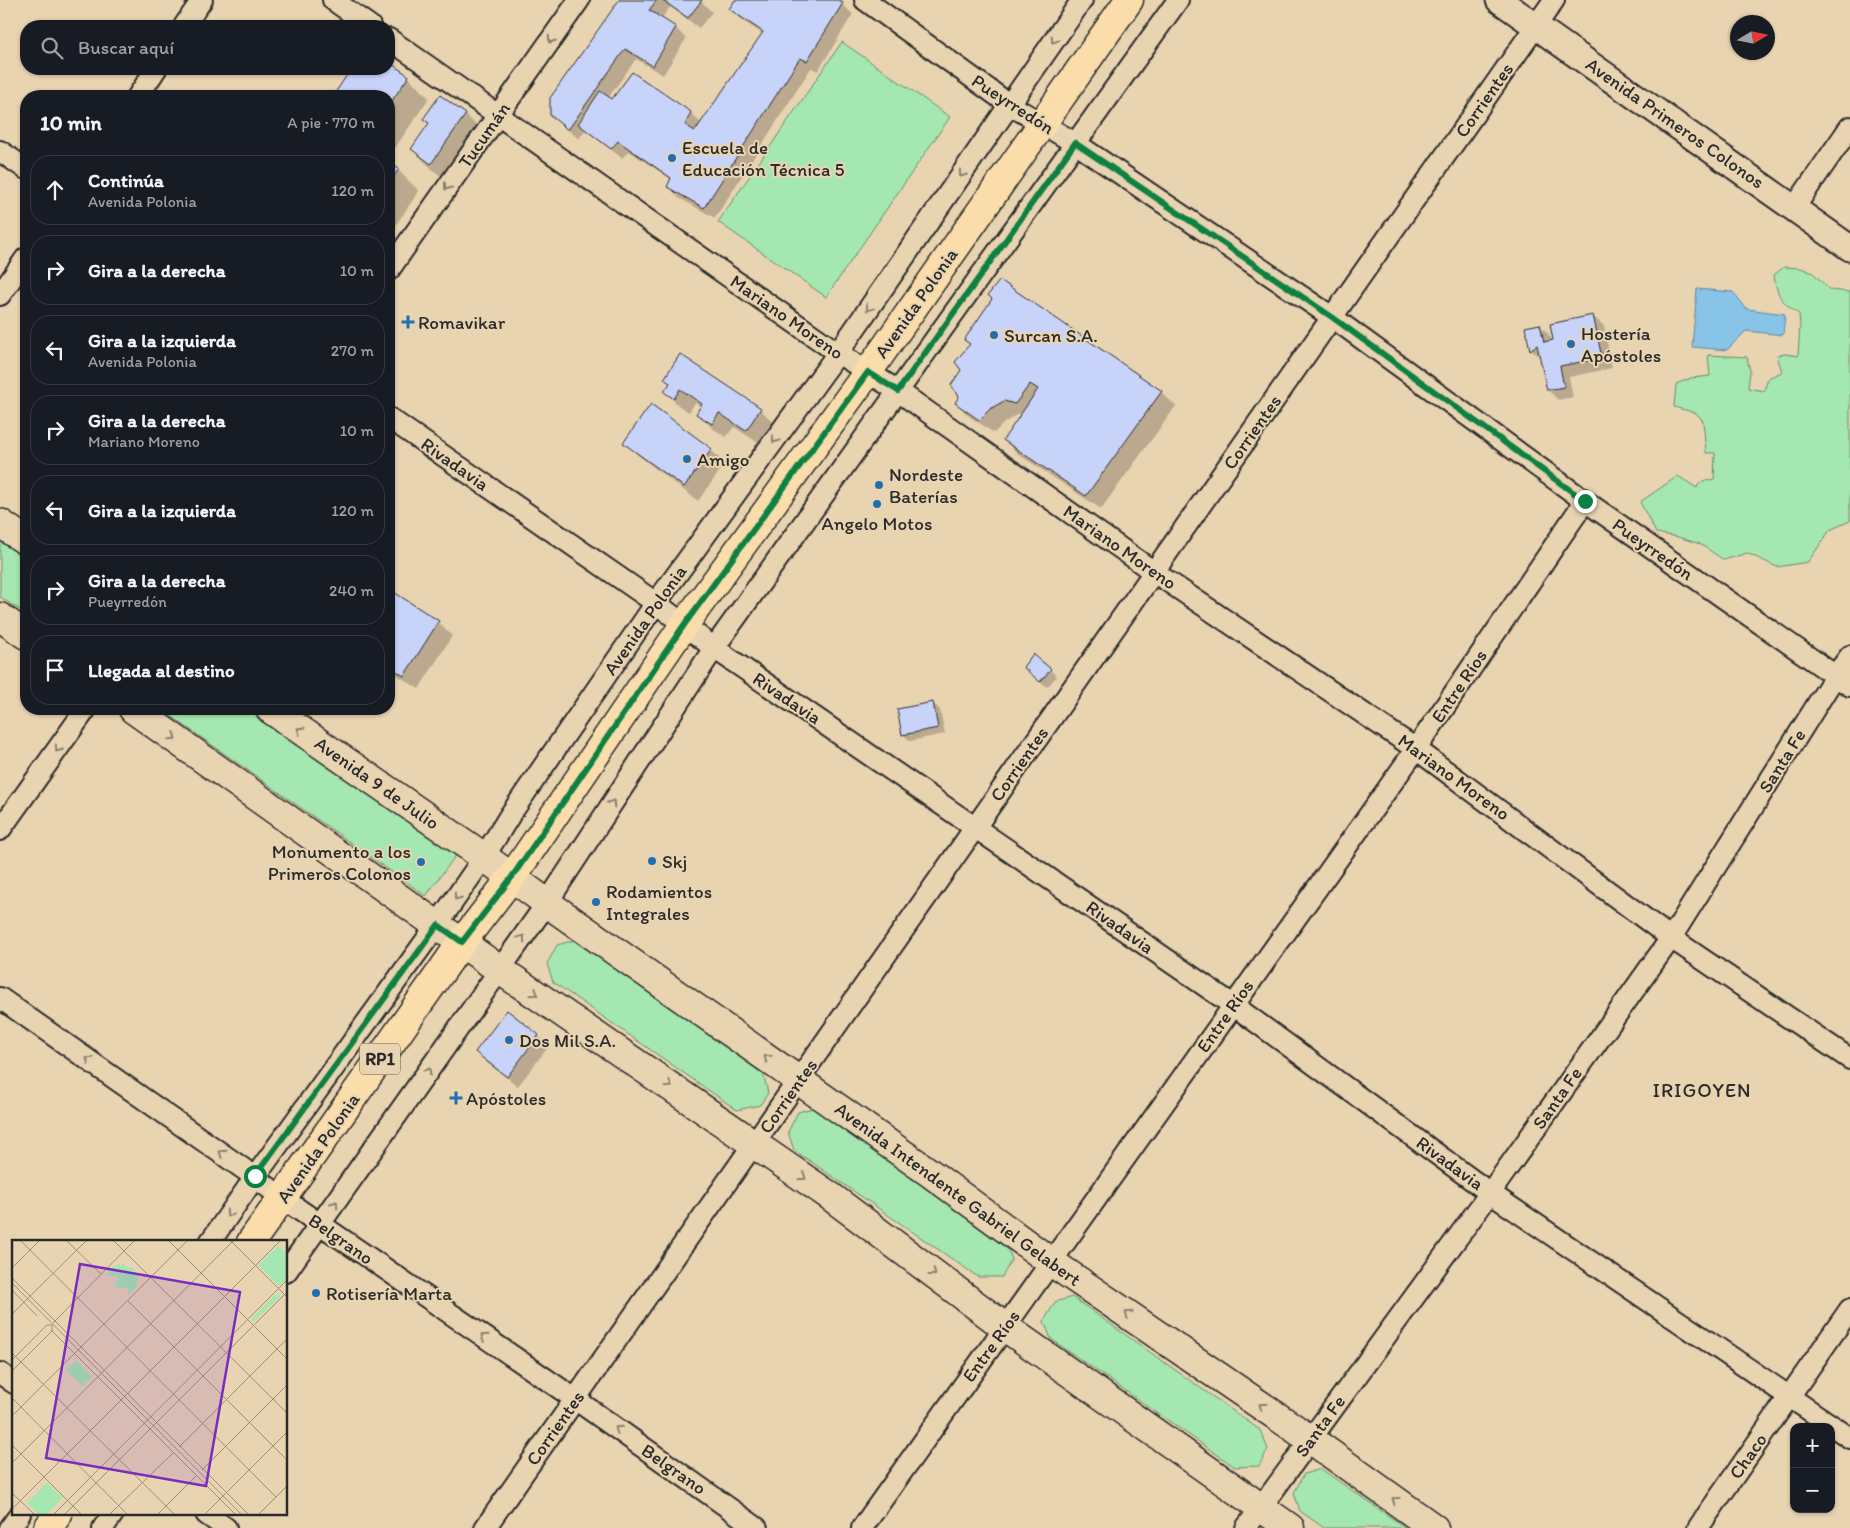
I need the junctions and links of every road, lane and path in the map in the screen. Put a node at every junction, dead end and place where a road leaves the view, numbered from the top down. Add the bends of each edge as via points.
1 (202, 0) edge
2 (333, 0) edge
3 (579, 0) edge
4 (865, 0) edge
5 (1082, 0) edge
6 (1129, 0) edge
7 (1178, 0) edge
8 (1499, 0) edge
9 (1554, 0) edge
10 (188, 20) edge
11 (361, 20) edge
12 (1536, 25) junction
13 (395, 43) edge
14 (152, 75) edge
15 (142, 90) edge
16 (1010, 105) junction
17 (498, 115) junction
18 (1042, 124) junction
19 (1850, 127) edge
20 (1075, 143) junction
21 (0, 151) edge
22 (20, 165) edge
23 (1794, 208) junction
24 (1850, 248) edge
25 (395, 261) edge
26 (20, 267) edge
27 (0, 295) edge
28 (1332, 317) junction
29 (838, 353) junction
30 (868, 372) junction
31 (898, 391) junction
32 (395, 422) edge
33 (1585, 501) junction
34 (0, 523) edge
35 (20, 537) edge
36 (1154, 572) junction
37 (656, 604) junction
38 (0, 617) edge
39 (684, 625) junction
40 (20, 631) edge
41 (714, 648) junction
42 (1850, 656) edge
43 (1843, 681) edge
44 (82, 715) edge
45 (141, 715) edge
46 (279, 715) edge
47 (1416, 749) junction
48 (975, 827) junction
49 (0, 830) edge
50 (484, 857) junction
51 (512, 877) junction
52 (547, 903) junction
53 (438, 925) junction
54 (1671, 938) junction
55 (462, 942) junction
56 (500, 970) junction
57 (0, 998) edge
58 (1233, 1005) junction
59 (1850, 1059) edge
60 (799, 1080) junction
61 (756, 1143) junction
62 (255, 1176) junction
63 (1490, 1192) junction
64 (282, 1198) junction
65 (320, 1224) junction
66 (211, 1240) edge
67 (252, 1240) edge
68 (1051, 1262) junction
69 (288, 1269) edge
70 (1850, 1309) edge
71 (1005, 1327) junction
72 (0, 1373) edge
73 (12, 1382) edge
74 (1789, 1397) junction
75 (575, 1399) junction
76 (1850, 1438) edge
77 (1310, 1439) junction
78 (19, 1516) edge
79 (57, 1516) edge
80 (112, 1516) edge
81 (209, 1516) edge
82 (1253, 1518) edge
83 (10, 1528) edge
84 (48, 1528) edge
85 (103, 1528) edge
86 (226, 1528) edge
87 (485, 1528) edge
88 (758, 1528) edge
89 (862, 1528) edge
90 (1290, 1528) edge
91 (1434, 1528) edge
92 (1698, 1528) edge

1 - 10 street
2 - 11 street
3 -> 17 street, Tucumán
4 - 16 street, Pueyrredón
5 -> 16 street, Avenida Polonia
6 - 18 main road, Avenida Polonia / RP1
7 - 20 street
8 - 12 street, Avenida Primeros Colonos
9 - 12 street, Corrientes
12 - 23 street, Avenida Primeros Colonos
12 - 28 street, Corrientes
13 - 17 street, Mariano Moreno
14 - 15 street
16 - 18 street, Pueyrredón
16 -> 29 street, Avenida Polonia
17 -> 25 street, Tucumán
17 - 29 street, Mariano Moreno
18 - 20 street, Pueyrredón
18 - 30 main road, Avenida Polonia / RP1
19 - 23 street
20 - 28 street, Pueyrredón
20 - 31 street
21 - 22 street
23 - 24 street, Avenida Primeros Colonos
26 - 27 street
28 - 33 street, Pueyrredón
28 - 36 street, Corrientes
29 - 30 street, Mariano Moreno
29 -> 37 street, Avenida Polonia
30 - 31 street, Mariano Moreno
30 - 39 main road, Avenida Polonia / RP1
31 - 36 street, Mariano Moreno
31 - 41 street
32 - 37 street, Rivadavia
33 - 43 street, Pueyrredón
33 - 47 street, Entre Ríos
34 - 35 main road
36 - 47 street, Mariano Moreno
36 - 48 street, Corrientes
37 - 39 street, Rivadavia
37 - 50 street, Avenida Polonia
38 - 40 main road
39 - 41 street, Rivadavia
39 - 51 main road, Avenida Polonia / RP1
41 - 48 street, Rivadavia
52 -> 41 street
42 - 43 street, Santa Fe
43 - 54 street, Santa Fe
44 -> 49 street
45 -> 53 main road
50 -> 46 main road, Avenida 9 de Julio
47 - 54 street, Mariano Moreno
47 - 58 street, Entre Ríos
48 - 58 street, Rivadavia
48 - 60 street, Corrientes
50 - 51 main road, Avenida Intendente Gabriel Gelabert
50 -> 53 street, Avenida Polonia
51 - 52 main road, Avenida Intendente Gabriel Gelabert
51 - 55 main road, Avenida Polonia / RP1
56 -> 52 street
60 -> 52 main road, Avenida Intendente Gabriel Gelabert
53 - 55 main road
53 - 62 street, Avenida Polonia
54 - 59 street, Mariano Moreno
54 - 63 street, Santa Fe
55 - 56 main road
55 - 64 main road, Avenida Polonia / RP1
56 -> 61 main road
65 -> 56 street
62 -> 57 street, Belgrano
58 - 63 street, Rivadavia
58 - 68 street, Entre Ríos
60 - 61 street, Corrientes
60 - 68 main road, Avenida Intendente Gabriel Gelabert
61 -> 71 main road
61 - 75 street, Corrientes
62 - 64 street, Belgrano
62 -> 66 street, Avenida Polonia
63 - 74 street, Rivadavia
63 - 77 street, Santa Fe
64 - 65 street, Belgrano
64 - 67 main road, Avenida Polonia / RP1
65 - 69 street
75 -> 65 street, Belgrano
68 - 71 street, Entre Ríos
77 -> 68 main road, Avenida Intendente Gabriel Gelabert
70 - 74 street, Chaco
71 - 82 main road
71 - 89 street, Entre Ríos
72 - 73 street
74 - 76 street, Rivadavia
74 - 92 street, Chaco
75 - 87 street, Corrientes
88 -> 75 street, Belgrano
77 - 82 street, Santa Fe
91 -> 77 main road, Avenida Intendente Gabriel Gelabert
78 - 83 street
79 - 84 main road
80 - 85 street
81 - 86 street
82 - 90 main road

